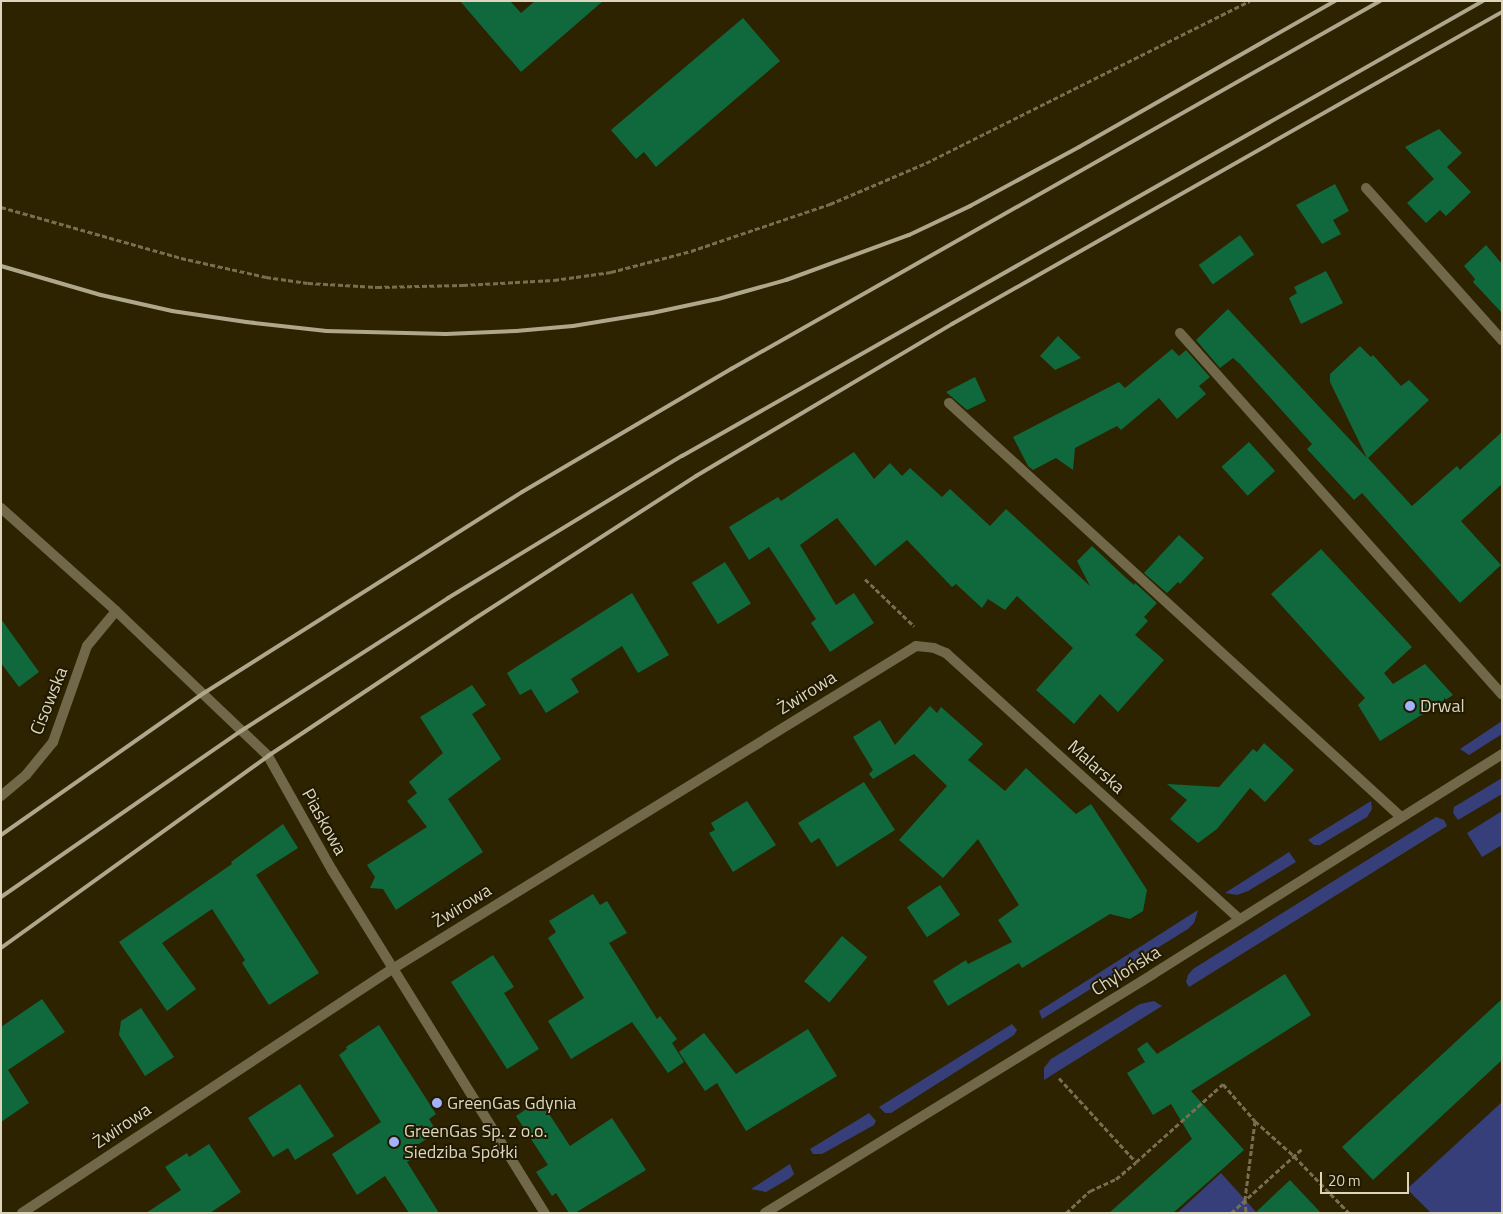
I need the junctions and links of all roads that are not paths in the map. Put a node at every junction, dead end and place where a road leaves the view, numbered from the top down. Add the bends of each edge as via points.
1 (1366, 188) dead end
2 (1180, 333) dead end
3 (1502, 340) edge
4 (950, 403) dead end
5 (1, 508) edge
6 (116, 611) junction
7 (934, 648) joint
8 (1502, 695) edge
9 (1502, 754) edge
10 (1, 796) edge
11 (1401, 817) junction
12 (1238, 918) junction
13 (394, 968) junction
14 (22, 1213) edge
15 (545, 1213) edge
16 (765, 1213) edge

1 - 3 street
2 - 8 street
4 - 11 street
5 - 6 street, Piaskowa
6 - 10 street, Cisowska via 87,646 52,742 26,775
6 - 13 street, Piaskowa via 268,756 332,870
7 - 12 street, Malarska via 946,653
7 - 13 street, Żwirowa via 916,646 907,650
9 - 11 street, Chylońska
11 - 12 street, Chylońska
12 - 16 street, Chylońska
13 - 14 street, Żwirowa
13 - 15 street, Piaskowa

